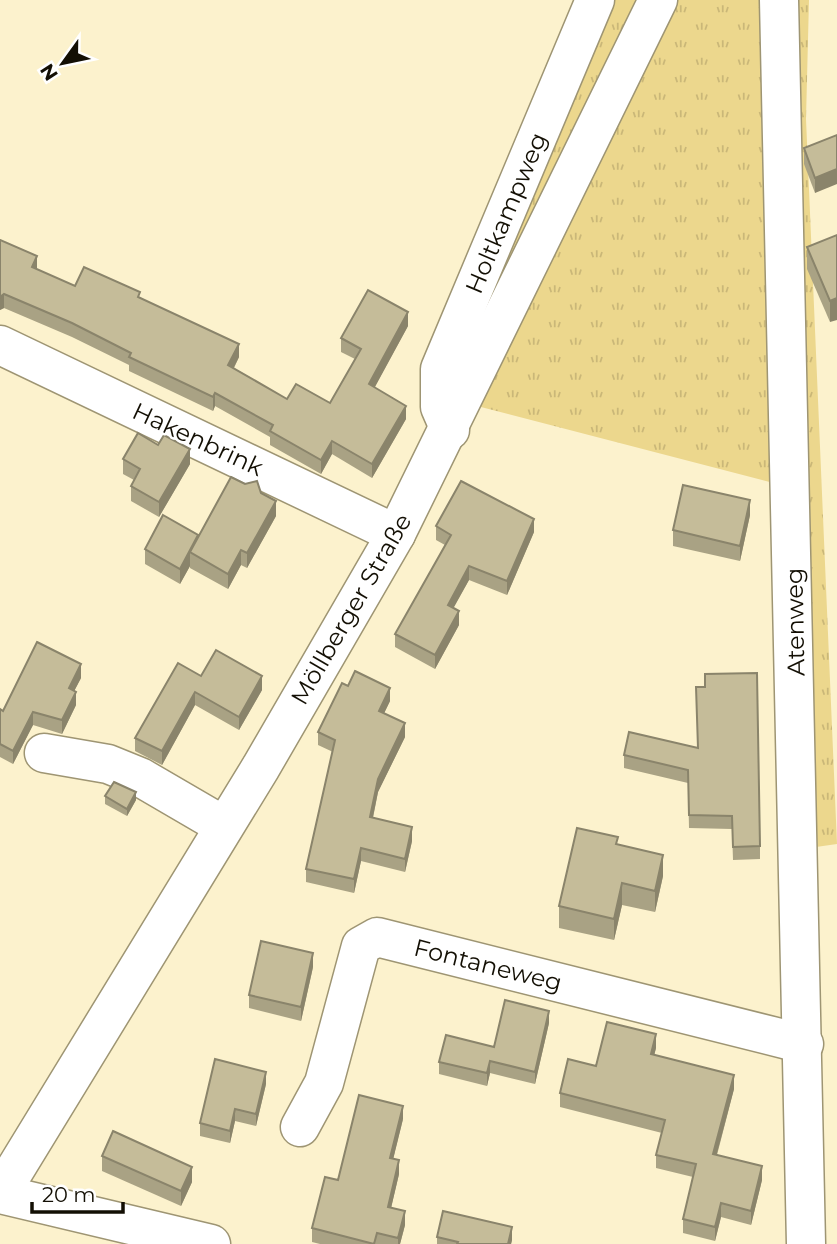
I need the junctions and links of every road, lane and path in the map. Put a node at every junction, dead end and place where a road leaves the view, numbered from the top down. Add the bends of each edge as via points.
1 (595, 0) edge
2 (658, 0) edge
3 (779, 0) edge
4 (0, 345) edge
5 (450, 429) junction
6 (396, 534) junction
7 (44, 753) dead end
8 (224, 826) junction
9 (804, 1044) junction
10 (300, 1127) dead end
11 (0, 1194) edge
12 (211, 1244) edge
13 (806, 1244) edge

1 - 5 street, Holtkampweg via 440,369 440,407
2 - 5 street, Möllberger Straße
3 - 9 street, Atenweg
4 - 6 street, Hakenbrink
5 - 6 street, Möllberger Straße
6 - 8 street, Möllberger Straße
7 - 8 street via 108,764 141,777
8 - 11 street, Möllberger Straße
9 - 10 street, Fontaneweg via 377,937 361,946 324,1083
9 - 13 street, Atenweg
11 - 12 street

